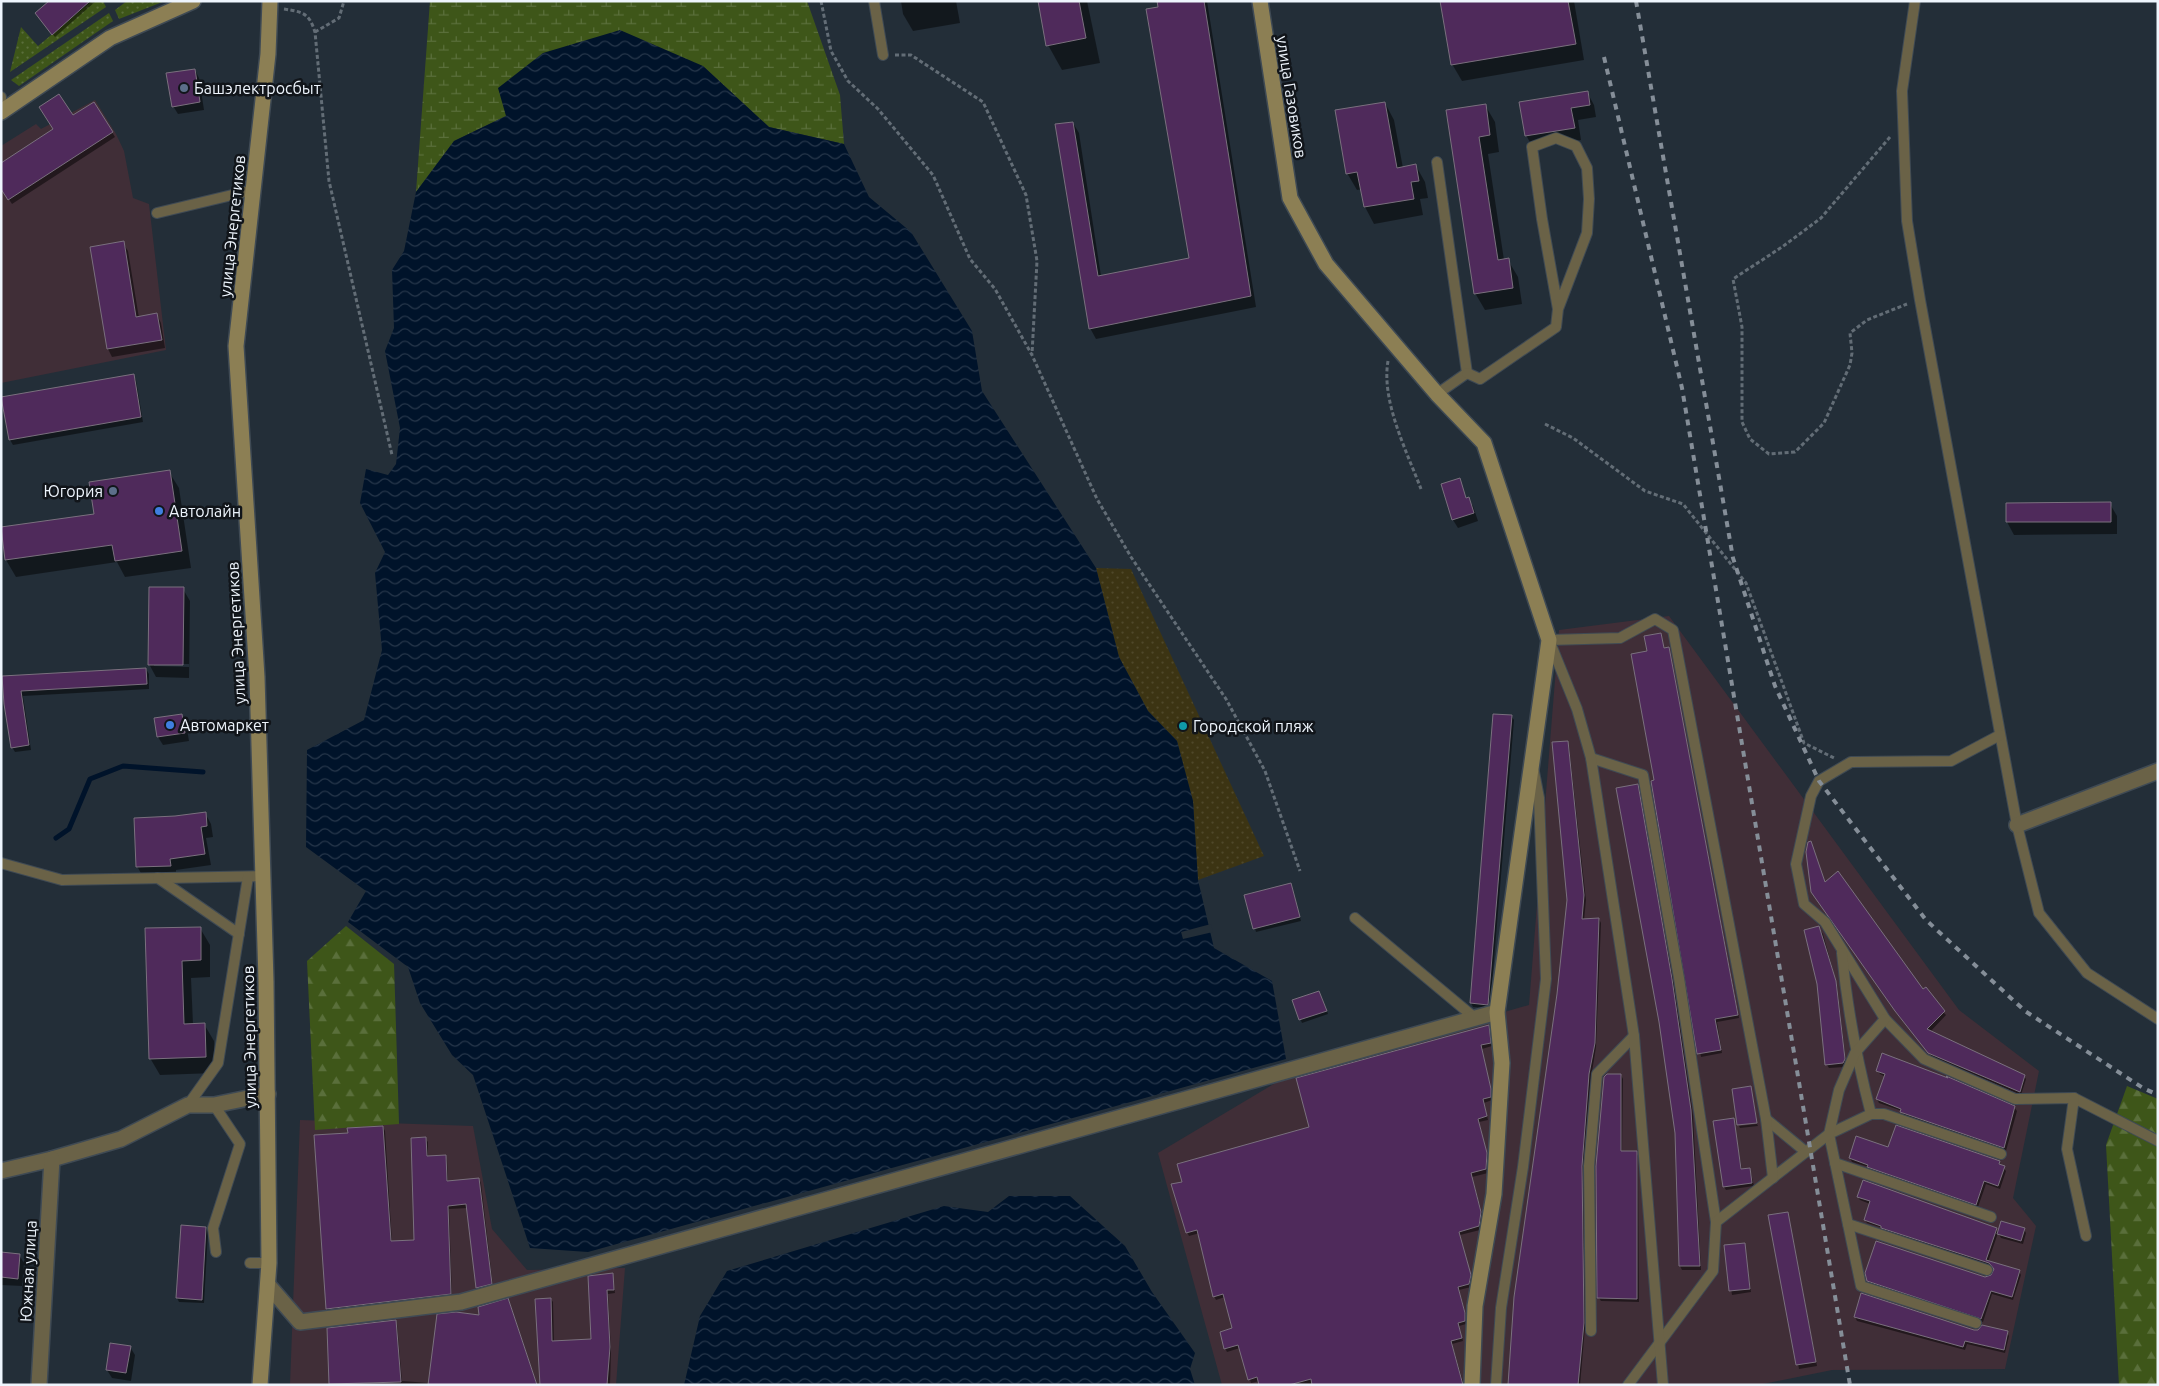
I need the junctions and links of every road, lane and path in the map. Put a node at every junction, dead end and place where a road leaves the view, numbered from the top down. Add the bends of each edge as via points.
1 (193, 1) edge
2 (344, 1) edge
3 (821, 1) edge
4 (874, 1) edge
5 (1260, 1) edge
6 (1915, 1) edge
7 (268, 3) edge
8 (315, 32) junction
9 (883, 55) joint
10 (2, 108) edge
11 (1904, 121) junction
12 (1437, 162) dead end
13 (253, 190) junction
14 (157, 213) dead end
15 (1920, 300) junction
16 (1558, 309) junction
17 (1392, 341) junction
18 (1032, 355) junction
19 (1466, 373) junction
20 (1437, 394) junction
21 (1545, 424) dead end
22 (392, 455) dead end
23 (1421, 489) dead end
24 (1549, 640) junction
25 (2000, 735) junction
26 (1591, 758) junction
27 (1532, 762) junction
28 (1841, 768) junction
29 (2158, 772) edge
30 (2017, 825) junction
31 (1, 863) edge
32 (1300, 871) dead end
33 (256, 876) junction
34 (158, 878) junction
35 (1355, 918) dead end
36 (239, 934) junction
37 (1841, 949) junction
38 (1497, 1012) junction
39 (1475, 1018) junction
40 (1885, 1019) junction
41 (2158, 1019) edge
42 (1634, 1036) junction
43 (1855, 1053) junction
44 (268, 1094) junction
45 (2074, 1098) junction
46 (188, 1105) junction
47 (214, 1105) junction
48 (1871, 1114) junction
49 (1766, 1119) junction
50 (1830, 1134) junction
51 (2158, 1141) edge
52 (1806, 1152) junction
53 (2001, 1154) dead end
54 (52, 1159) junction
55 (1835, 1163) junction
56 (1, 1171) edge
57 (1773, 1178) junction
58 (1991, 1217) dead end
59 (1716, 1222) junction
60 (1848, 1224) junction
61 (2086, 1236) dead end
62 (216, 1252) dead end
63 (250, 1263) dead end
64 (270, 1263) junction
65 (1987, 1270) dead end
66 (268, 1285) junction
67 (1976, 1323) dead end
68 (1591, 1331) dead end
69 (1659, 1344) junction
70 (38, 1385) edge
71 (260, 1385) edge
72 (1472, 1385) edge
73 (1496, 1385) edge
74 (1628, 1385) edge
75 (1663, 1385) edge

1 - 10 main road via 110,38
2 - 8 path via 339,18
3 - 18 path via 831,52 848,81 878,109 933,175 970,259 995,289
4 - 9 lane
5 - 17 main road, улица Газовиков via 1290,198 1326,264
6 - 11 lane via 1902,91
7 - 8 path via 302,12 311,19
7 - 13 main road, улица Энергетиков via 268,54
8 - 22 path via 329,181
9 - 18 path via 911,55 983,102 1026,195 1036,261
11 - 15 lane via 1907,221
11 - 15 path via 1820,218 1733,279 1742,327 1742,422 1750,439 1769,454 1795,452 1824,423 1850,365 1850,333 1867,320
12 - 19 lane
13 - 14 lane
13 - 33 main road, улица Энергетиков via 236,346 257,677
15 - 25 lane
16 - 16 lane via 1532,147 1556,138 1576,146 1580,153 1587,168 1589,199 1588,233
16 - 19 lane via 1556,326 1480,379
17 - 20 main road, улица Газовиков
17 - 23 path via 1386,375 1396,421
18 - 32 path via 1097,499 1131,557 1226,699 1264,770
19 - 20 lane
20 - 24 main road, улица Газовиков via 1484,443
21 - 28 path via 1573,438 1645,491 1683,504 1746,583 1804,743 1837,760
24 - 26 lane via 1577,709
24 - 27 main road
24 - 49 lane via 1620,638 1655,619 1673,630
25 - 28 lane via 1951,761 1851,762
25 - 30 lane
26 - 42 lane
26 - 59 lane via 1643,775 1679,978
27 - 38 main road
27 - 73 lane via 1539,798 1546,979 1523,1167 1501,1308
28 - 37 lane via 1819,780 1812,796 1796,864 1804,904 1825,922
29 - 30 street
30 - 41 lane via 2039,912 2087,973
31 - 34 lane via 62,880
33 - 34 lane
33 - 36 lane
33 - 44 main road, улица Энергетиков
34 - 36 lane
35 - 39 lane
36 - 46 lane via 218,1063
37 - 40 lane
37 - 43 lane
38 - 39 street
38 - 72 main road via 1502,1063 1494,1194 1475,1306
39 - 66 street via 461,1302 300,1322
40 - 43 lane
40 - 45 lane via 1924,1059 2015,1099
42 - 68 lane via 1597,1074 1589,1166
42 - 69 lane
43 - 48 lane
43 - 50 lane via 1839,1090
44 - 47 street
44 - 64 main road, улица Энергетиков
45 - 51 lane
45 - 61 lane via 2067,1149
46 - 47 street
46 - 54 street via 121,1139
47 - 62 lane via 240,1144 213,1228
48 - 50 lane
48 - 53 lane via 1884,1114
49 - 52 lane
49 - 57 lane
50 - 52 lane
50 - 55 lane
52 - 57 lane
54 - 56 street
54 - 70 street, Южная улица
55 - 58 lane
55 - 60 lane
57 - 59 lane
59 - 69 lane via 1713,1271
60 - 65 lane
60 - 67 lane via 1861,1286
63 - 64 lane
64 - 66 main road, улица Энергетиков
66 - 71 main road, улица Энергетиков
69 - 74 lane
69 - 75 lane

